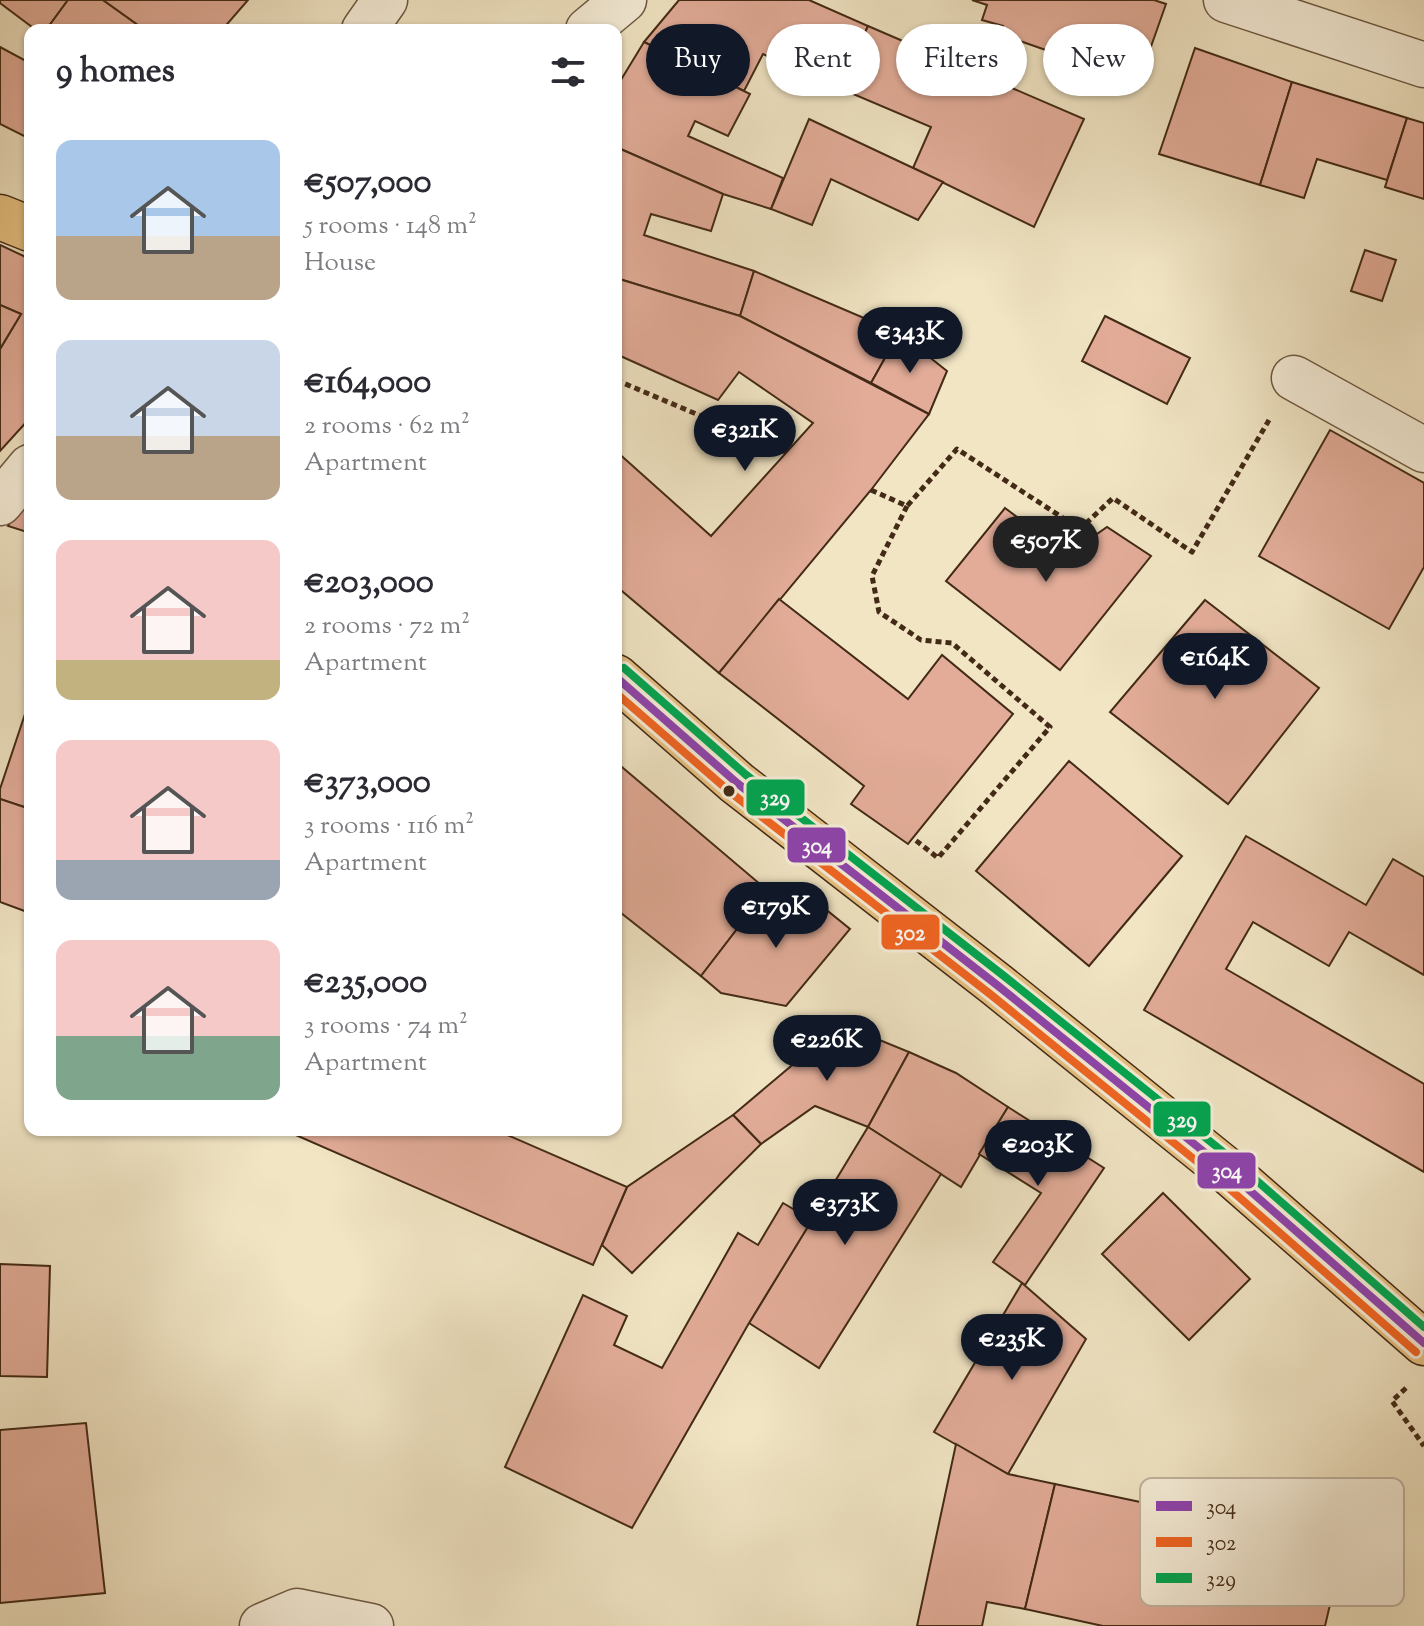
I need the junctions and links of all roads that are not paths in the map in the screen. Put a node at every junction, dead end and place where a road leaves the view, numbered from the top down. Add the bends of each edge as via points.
1 (385, 0) edge
2 (624, 0) edge
3 (1250, 3) edge
4 (368, 24) edge
5 (595, 24) edge
6 (1424, 65) edge
7 (0, 217) edge
8 (24, 227) edge
9 (1294, 378) road end
10 (1424, 450) edge
11 (24, 474) edge
12 (0, 503) edge
13 (622, 682) edge
14 (1419, 1362) edge
15 (262, 1626) edge
16 (371, 1626) edge

1 - 4 street
2 - 5 street
3 - 6 street
7 - 8 main road
9 - 10 street
11 - 12 street
13 - 14 main road via 737,783 1224,1168
15 - 16 street via 297,1611

